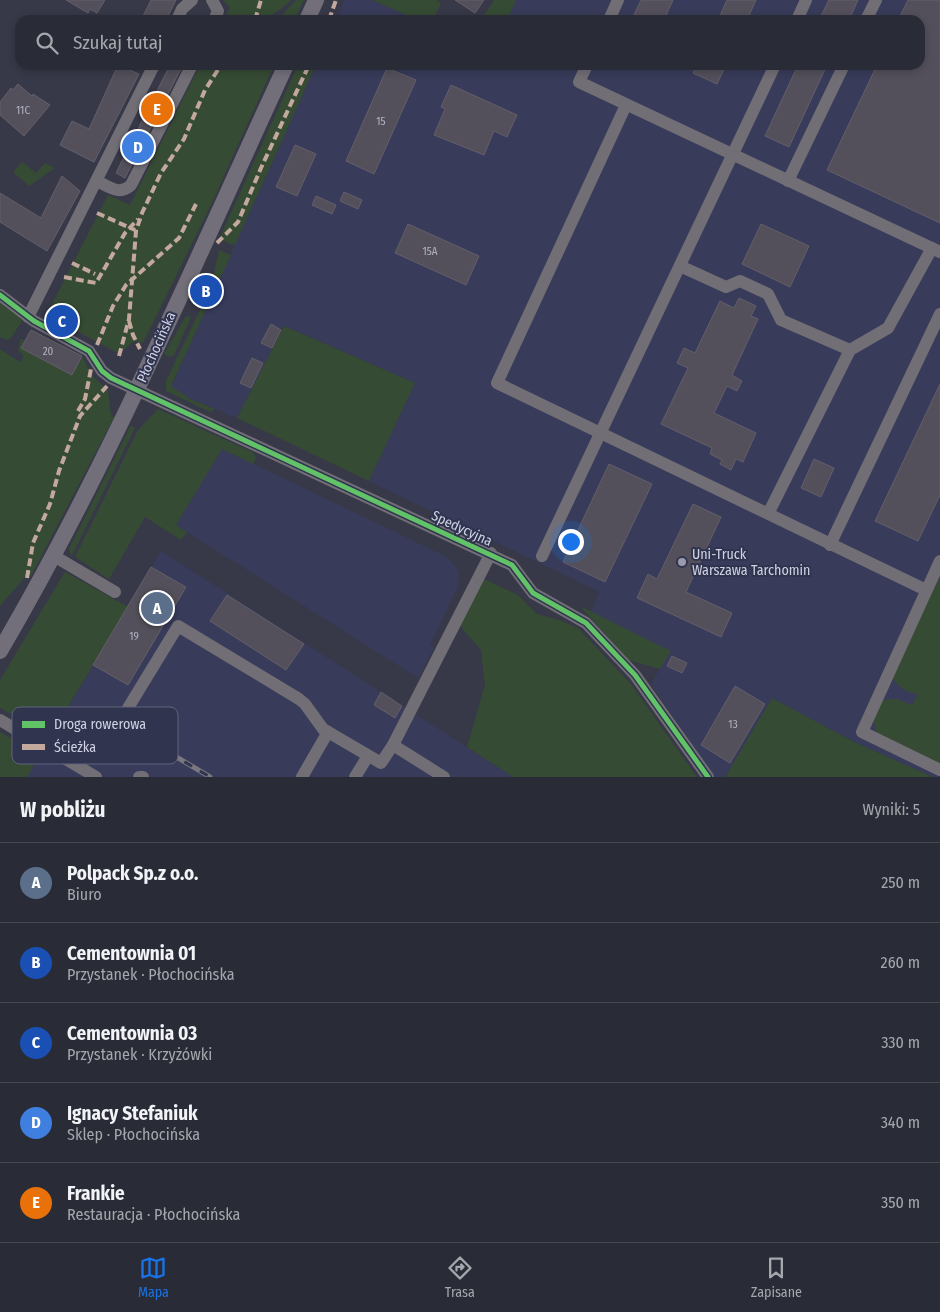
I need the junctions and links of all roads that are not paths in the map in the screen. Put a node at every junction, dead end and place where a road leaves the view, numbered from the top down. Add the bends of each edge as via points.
1 (192, 0) edge
2 (212, 0) edge
3 (316, 0) edge
4 (618, 0) edge
5 (806, 0) edge
6 (876, 0) edge
7 (180, 15) edge
8 (216, 15) edge
9 (309, 15) edge
10 (611, 15) edge
11 (799, 15) edge
12 (868, 15) edge
13 (152, 70) edge
14 (189, 70) edge
15 (284, 70) edge
16 (585, 70) edge
17 (774, 70) edge
18 (842, 70) edge
19 (626, 105) junction
20 (733, 155) junction
21 (97, 181) junction
22 (788, 181) junction
23 (936, 250) edge
24 (680, 266) junction
25 (0, 295) edge
26 (940, 314) edge
27 (28, 317) junction
28 (850, 350) junction
29 (136, 390) junction
30 (601, 431) junction
31 (769, 512) junction
32 (830, 545) junction
33 (491, 553) junction
34 (54, 556) junction
35 (542, 556) dead end
36 (940, 561) edge
37 (926, 590) junction
38 (115, 592) dead end
39 (0, 651) edge
40 (129, 707) edge
41 (0, 720) edge
42 (12, 727) edge
43 (328, 732) junction
44 (393, 745) junction
45 (368, 756) junction
46 (74, 764) edge
47 (940, 770) edge
48 (96, 777) edge
49 (302, 777) edge
50 (355, 777) edge
51 (444, 777) edge
52 (708, 777) edge

1 - 7 street
2 - 8 street via 218,11
3 - 9 main road
4 - 10 street
5 - 11 street
6 - 12 street
13 - 21 street
14 - 21 street via 131,184 117,191
15 - 29 main road, Płochocińska
16 - 19 street via 579,82
17 - 20 street
18 - 22 street
19 - 20 street
19 - 30 street via 497,383
20 - 22 street
20 - 24 street
21 - 27 street
22 - 23 street
23 - 28 street via 888,328
24 - 28 street via 726,287 740,281 768,294 781,320
24 - 30 street
25 - 27 street, Spedycyjna
26 - 32 street
27 - 29 street, Spedycyjna via 82,347 94,356 105,374
28 - 31 street
29 - 33 street, Spedycyjna
29 - 34 main road, Płochocińska
30 - 31 street
30 - 35 street
31 - 32 street
32 - 37 street
33 - 44 street
33 - 52 street, Spedycyjna via 512,565 533,593 586,623 635,675
34 - 38 street
34 - 39 main road, Płochocińska
36 - 37 street
37 - 47 street via 862,732
40 - 43 street via 178,626 299,699
41 - 42 street
43 - 45 street
43 - 49 street
44 - 45 street via 381,763
44 - 51 street
45 - 50 street
46 - 48 street

